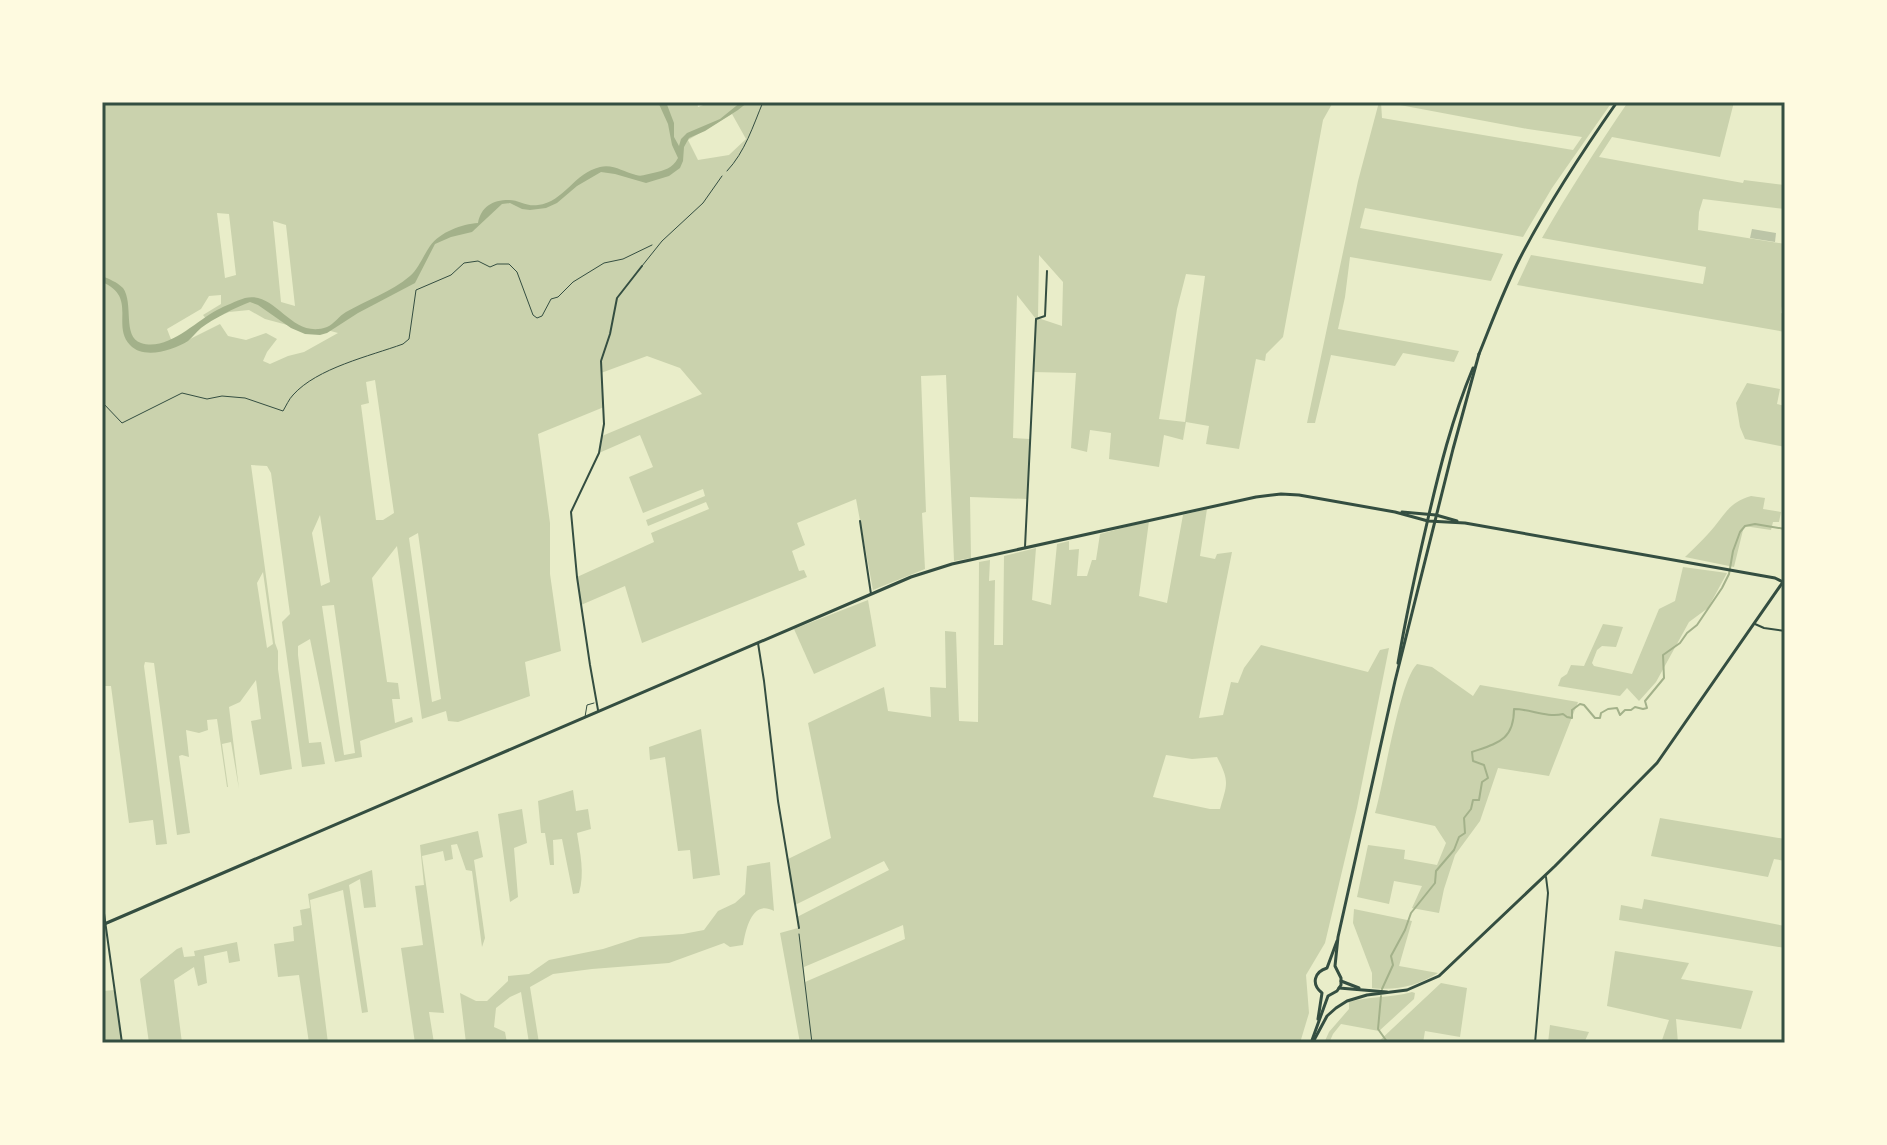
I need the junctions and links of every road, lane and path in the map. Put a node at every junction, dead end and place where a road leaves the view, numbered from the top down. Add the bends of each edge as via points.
1 (763, 102) edge
2 (1617, 102) edge
3 (722, 176) joint
4 (650, 245) dead end
5 (642, 266) joint
6 (1047, 271) dead end
7 (1479, 354) junction
8 (102, 402) edge
9 (1397, 512) junction
10 (1429, 514) junction
11 (1436, 515) junction
12 (860, 521) dead end
13 (1428, 521) junction
14 (1434, 522) junction
15 (1465, 523) junction
16 (1025, 548) junction
17 (1784, 580) edge
18 (871, 595) junction
19 (1754, 623) junction
20 (1785, 631) edge
21 (757, 642) junction
22 (1395, 681) junction
23 (596, 703) junction
24 (599, 712) junction
25 (585, 717) junction
26 (1545, 876) junction
27 (102, 899) edge
28 (104, 924) edge
29 (799, 928) joint
30 (1338, 937) junction
31 (1327, 968) junction
32 (1335, 970) junction
33 (1341, 981) junction
34 (1339, 988) junction
35 (1363, 989) junction
36 (1322, 993) junction
37 (1381, 993) junction
38 (1329, 994) junction
39 (1317, 1026) junction
40 (122, 1043) edge
41 (812, 1043) edge
42 (1311, 1043) edge
43 (1535, 1043) edge

1 - 3 path via 744,148
2 - 7 street via 1518,261
3 - 5 lane
4 - 8 path via 573,282 537,318 509,264 464,263 451,275 416,290 409,339 403,344 314,378 292,395 283,411 245,398 207,399 182,393 122,423
5 - 23 street via 617,298 601,361 604,424 599,453 571,512
6 - 16 street via 1045,316 1036,319
7 - 10 street via 1456,414
7 - 11 street
9 - 10 street
9 - 13 street
9 - 16 street via 1299,495 1263,496
10 - 11 street
10 - 13 street
11 - 14 street
11 - 15 street
12 - 18 street
13 - 14 street
13 - 22 street
14 - 15 street
14 - 22 street
15 - 17 street
16 - 18 street via 936,568
17 - 19 street
18 - 21 street
19 - 20 street
19 - 26 street via 1657,763
21 - 24 street
21 - 29 street
22 - 30 street
23 - 24 street
23 - 25 lane via 587,705
24 - 25 street
25 - 28 street
26 - 37 street via 1439,976 1410,989
26 - 43 street
27 - 28 street
28 - 40 street
29 - 41 path
30 - 31 street
30 - 32 street
31 - 32 street
31 - 36 street via 1315,978
32 - 33 street
33 - 34 street
33 - 35 street
34 - 35 street
34 - 38 street
35 - 37 street
36 - 38 street
36 - 39 street
37 - 42 street via 1336,1008
38 - 39 street
39 - 42 street

